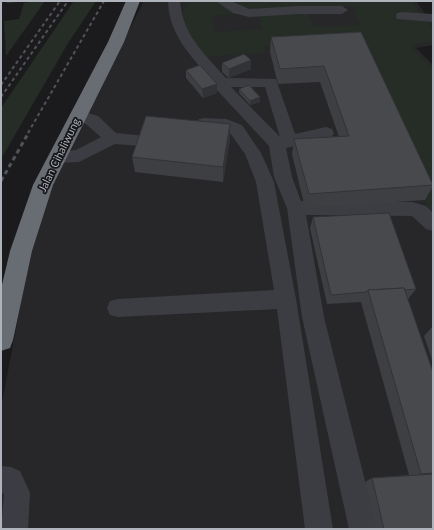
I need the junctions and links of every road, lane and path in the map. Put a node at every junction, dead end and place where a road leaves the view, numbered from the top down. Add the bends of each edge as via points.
1 (133, 1) edge
2 (174, 1) edge
3 (222, 1) edge
4 (342, 10) dead end
5 (426, 14) edge
6 (402, 16) dead end
7 (223, 84) junction
8 (78, 115) junction
9 (183, 122) edge
10 (326, 133) dead end
11 (112, 138) junction
12 (140, 140) edge
13 (283, 142) junction
14 (57, 157) junction
15 (296, 208) junction
16 (433, 224) edge
17 (286, 299) junction
18 (118, 308) dead end
19 (313, 317) junction
20 (290, 328) junction
21 (1, 340) edge
22 (1, 479) edge
23 (14, 529) edge
24 (319, 529) edge
25 (363, 529) edge

1 - 8 highway, Jalan Cihaliwung via 116,42
2 - 7 street via 175,19 185,40
3 - 4 street via 249,13
5 - 6 street
7 - 13 street via 222,87
7 - 13 street via 271,82
8 - 11 street via 92,120
8 - 14 highway, Jalan Cihaliwung
9 - 17 street via 226,124 236,129 253,153 265,182
10 - 13 street
11 - 12 street
11 - 14 street via 79,156
13 - 15 street via 280,172 287,193
14 - 21 highway, Jalan Cihaliwung via 43,185 21,251
15 - 16 street via 412,209 419,211
15 - 19 street
17 - 18 street
17 - 20 street
19 - 20 street
19 - 25 street
20 - 24 street
22 - 23 street via 12,480 17,493

